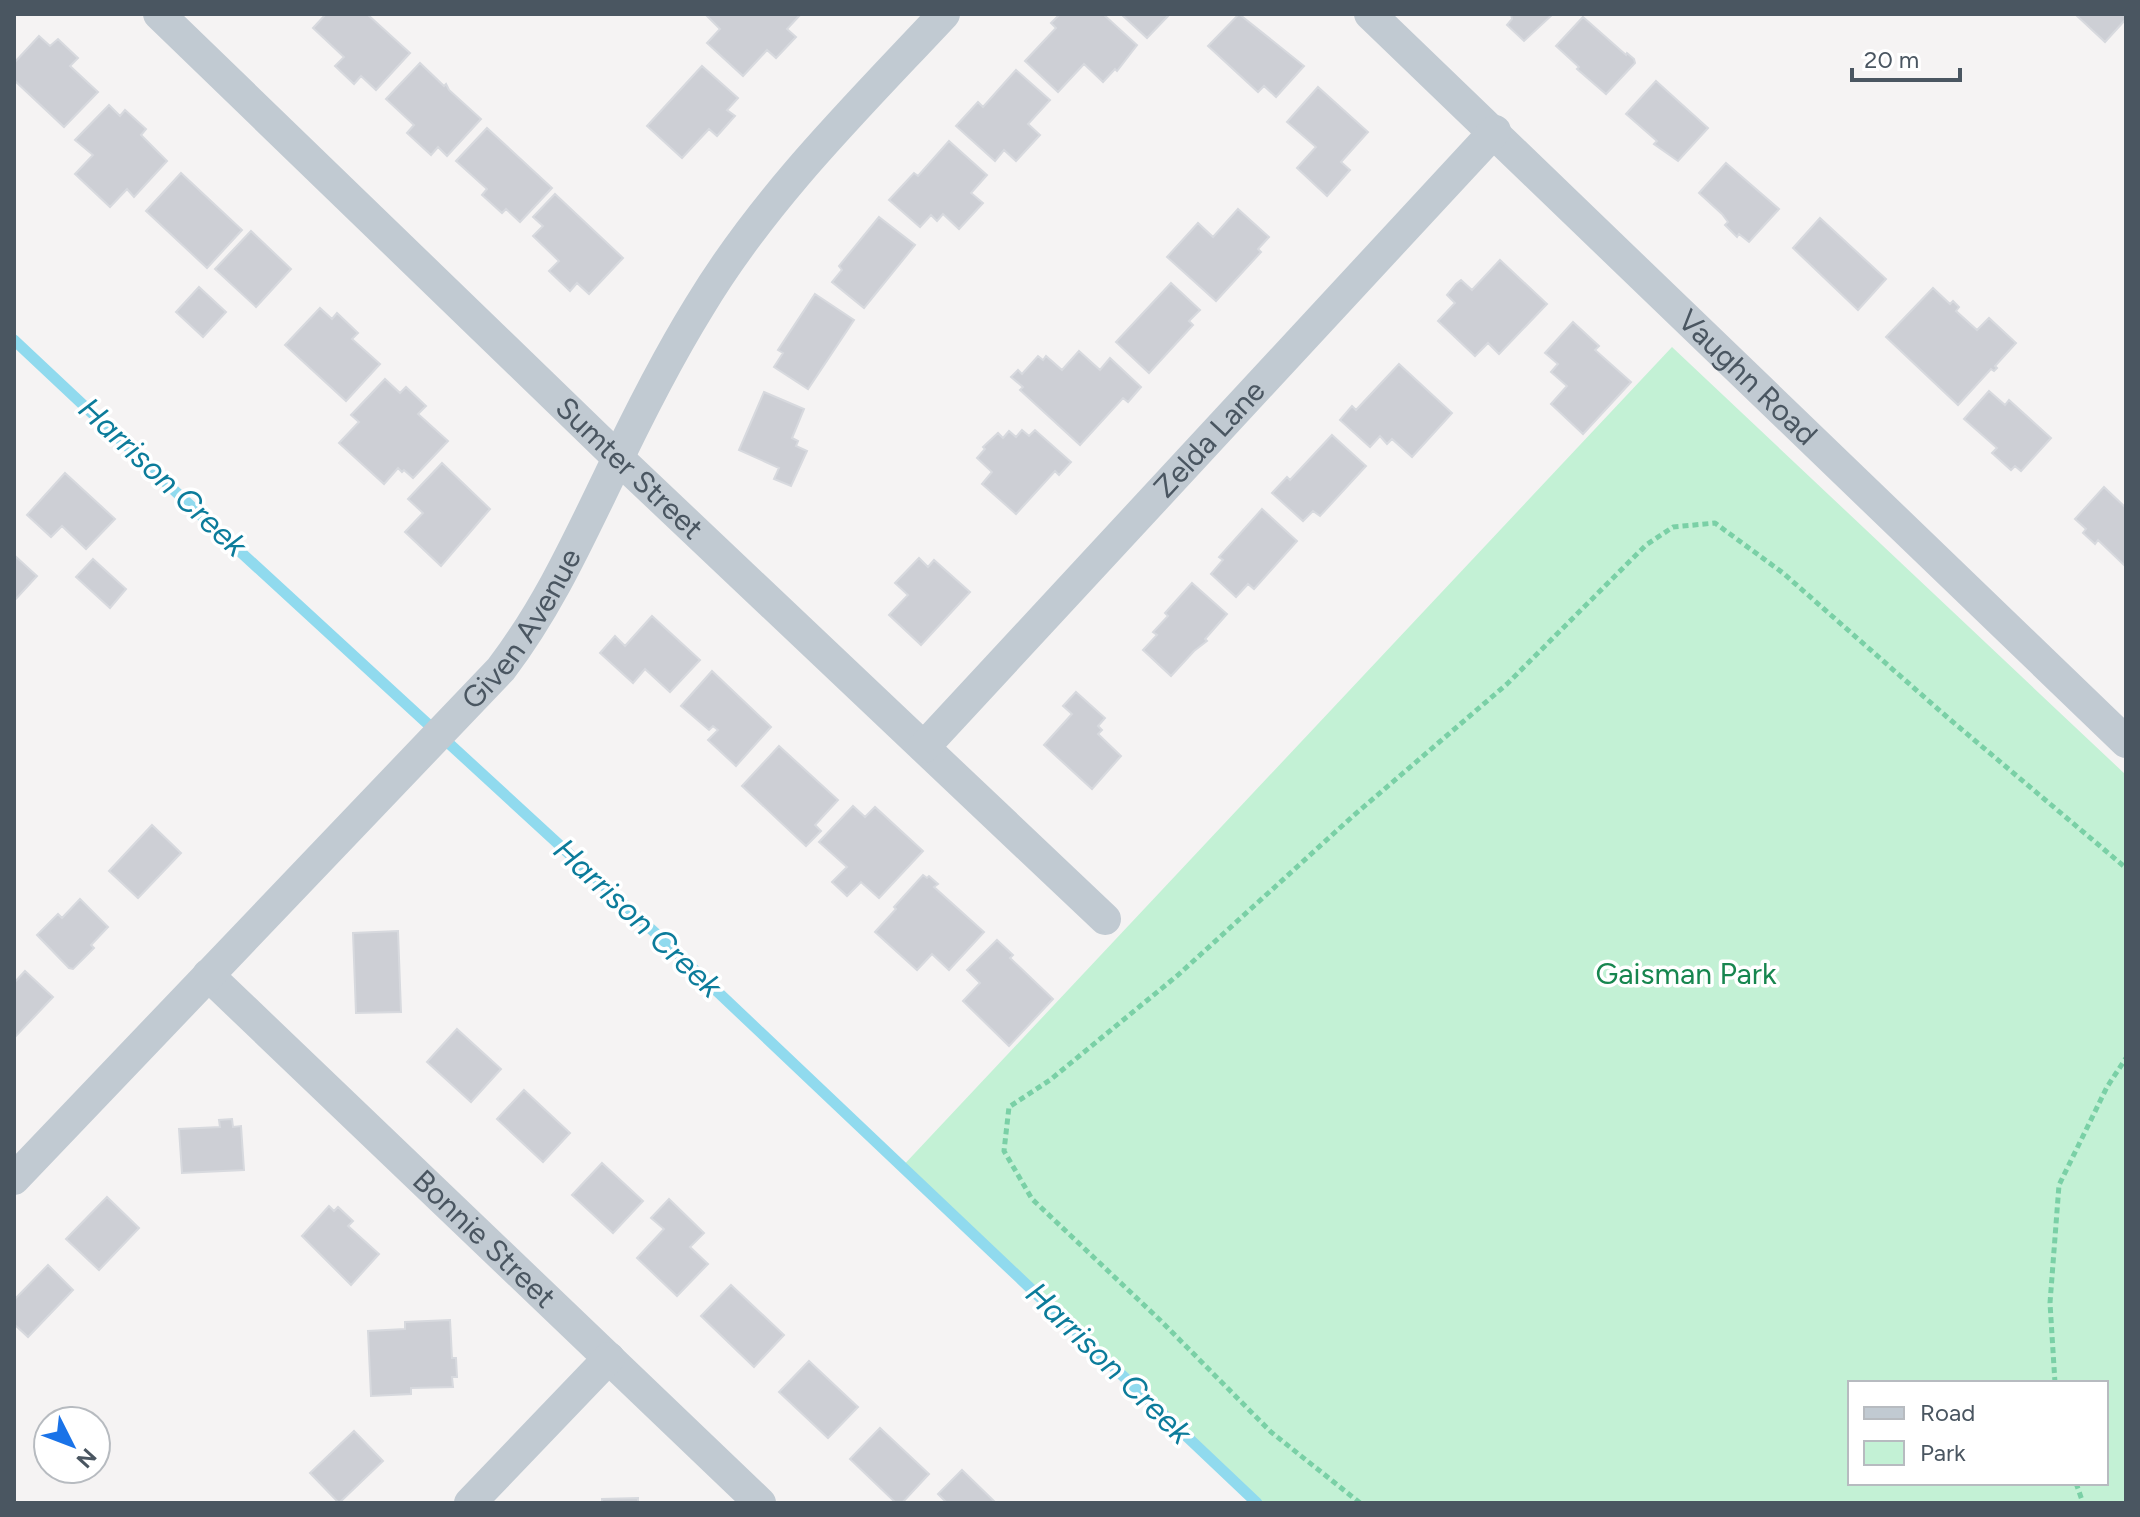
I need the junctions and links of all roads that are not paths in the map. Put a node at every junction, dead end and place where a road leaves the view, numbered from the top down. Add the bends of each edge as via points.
1 (159, 14) edge
2 (944, 14) edge
3 (1370, 14) edge
4 (1495, 131) junction
5 (618, 458) junction
6 (2126, 742) edge
7 (924, 747) junction
8 (1105, 919) dead end
9 (208, 975) junction
10 (14, 1179) edge
11 (609, 1358) junction
12 (470, 1503) edge
13 (760, 1503) edge

1 - 5 street, Sumter Street
2 - 5 street, Given Avenue via 808,160 741,242 699,307
3 - 4 street, Vaughn Road
4 - 6 street, Vaughn Road
4 - 7 street, Zelda Lane
5 - 7 street, Sumter Street
5 - 9 street, Given Avenue via 540,613 514,652
7 - 8 street, Sumter Street
9 - 10 street, Given Avenue
9 - 11 street, Bonnie Street
11 - 12 street
11 - 13 street, Bonnie Street

